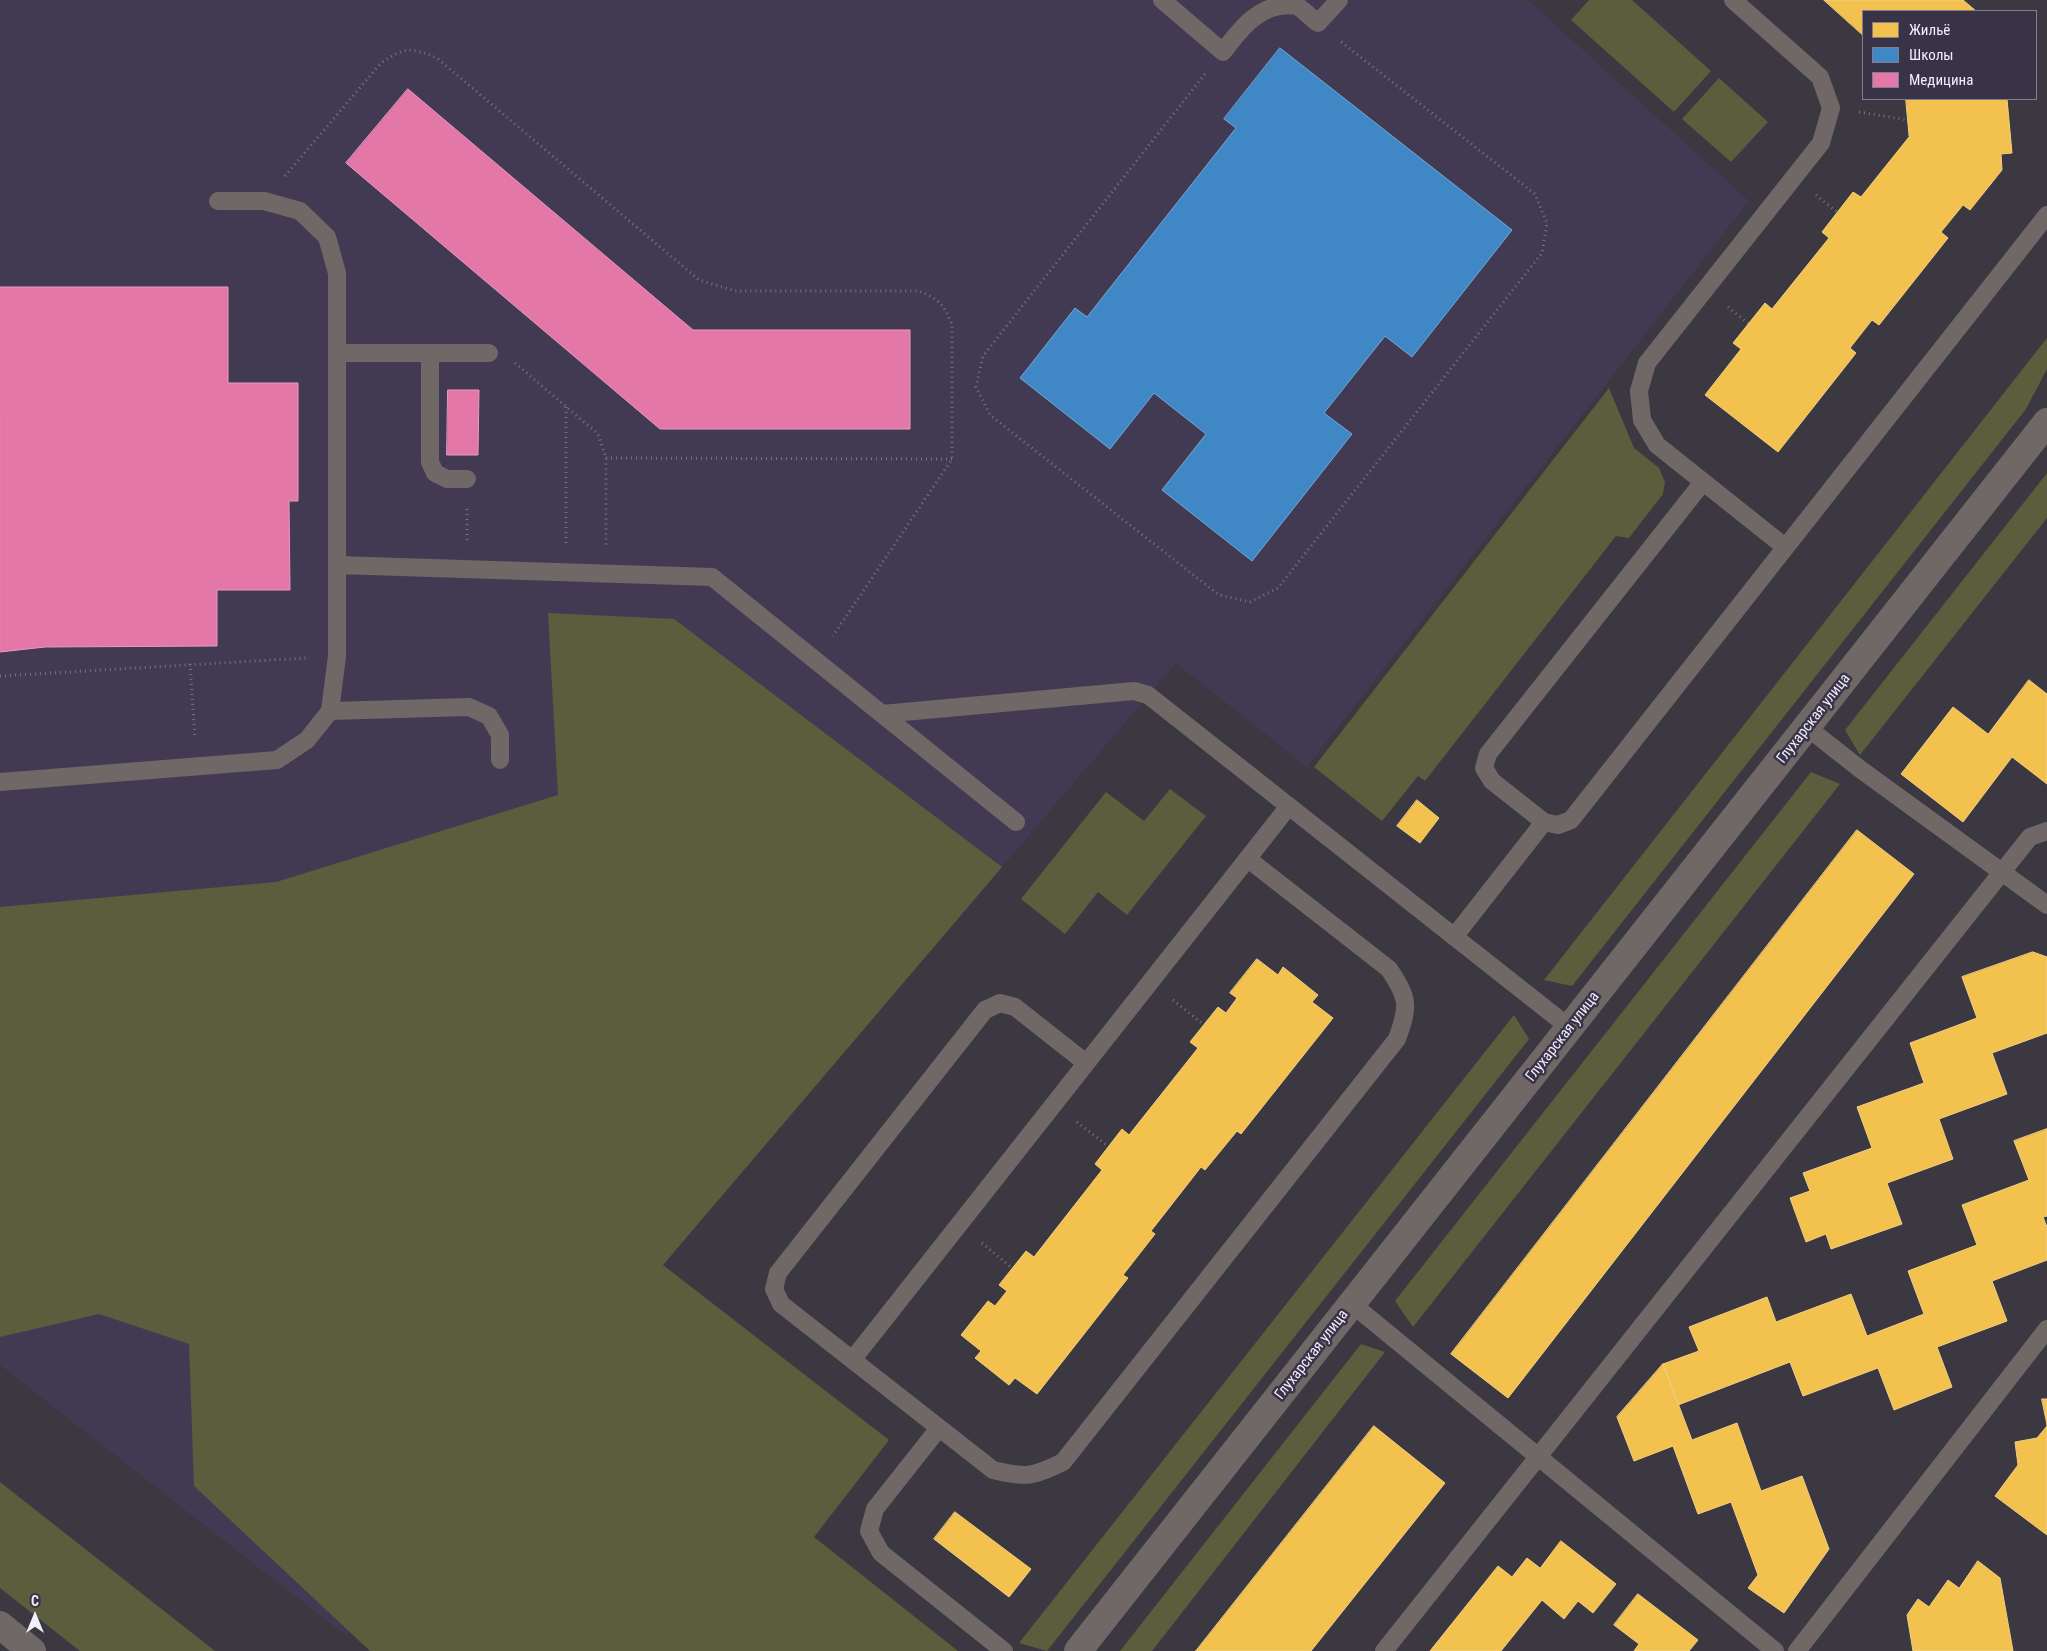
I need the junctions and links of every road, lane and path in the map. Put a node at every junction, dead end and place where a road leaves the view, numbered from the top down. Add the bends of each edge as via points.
1 (1162, 0) edge
2 (1339, 0) edge
3 (1733, 0) edge
4 (1318, 23) junction
5 (1223, 52) junction
6 (1831, 108) junction
7 (1908, 120) dead end
8 (218, 201) dead end
9 (264, 201) junction
10 (2047, 215) edge
11 (337, 353) junction
12 (430, 353) junction
13 (489, 353) joint
14 (566, 407) junction
15 (2047, 422) edge
16 (606, 458) junction
17 (952, 459) junction
18 (467, 479) joint
19 (1703, 482) junction
20 (1785, 547) junction
21 (338, 565) junction
22 (467, 569) junction
23 (566, 573) junction
24 (606, 574) junction
25 (337, 656) junction
26 (816, 661) junction
27 (190, 664) junction
28 (0, 676) edge
29 (330, 711) junction
30 (882, 714) junction
31 (1808, 728) junction
32 (500, 760) dead end
33 (197, 766) junction
34 (0, 782) edge
35 (1289, 806) junction
36 (1016, 822) dead end
37 (1544, 822) junction
38 (2047, 831) edge
39 (1248, 858) junction
40 (2002, 872) junction
41 (2047, 905) edge
42 (1454, 937) junction
43 (1150, 982) junction
44 (1204, 1025) dead end
45 (1570, 1028) junction
46 (1086, 1062) junction
47 (1054, 1104) junction
48 (1108, 1146) dead end
49 (958, 1225) junction
50 (1012, 1268) dead end
51 (1352, 1304) junction
52 (2047, 1329) edge
53 (852, 1359) junction
54 (939, 1428) junction
55 (1538, 1456) junction
56 (0, 1625) edge
57 (32, 1651) edge
58 (1004, 1651) edge
59 (1078, 1651) edge
60 (1384, 1651) edge
61 (1775, 1651) edge
62 (1797, 1651) edge

1 - 5 lane
2 - 4 lane
3 - 6 lane via 1820,77
4 - 5 lane via 1296,6 1275,1 1255,11
4 - 5 path via 1535,194 1547,223 1542,253 1278,588 1250,602 1219,595 990,415 976,387 983,356
6 - 7 path
6 - 19 lane via 1821,143 1647,363 1639,391 1642,420 1657,445
8 - 9 lane
9 - 11 lane via 300,211 327,237 337,273
9 - 17 path via 381,63 398,52 418,50 436,58 699,280 735,291 919,291 934,297 946,309 952,324
10 - 20 lane
11 - 12 lane
11 - 21 lane
12 - 13 lane
12 - 18 lane via 430,462 435,473 447,479
13 - 14 path via 514,363
14 - 16 path via 598,434
14 - 23 path
15 - 31 street, Глухарская улица
16 - 17 path
16 - 24 path
17 - 26 path
18 - 22 path
19 - 20 lane
19 - 37 lane via 1488,754 1484,768 1492,781
20 - 37 lane via 1571,820 1558,826
21 - 22 lane
21 - 25 lane
22 - 23 lane
23 - 24 lane
24 - 26 lane via 712,577
25 - 27 path
25 - 29 lane
26 - 30 lane
27 - 28 path
27 - 33 path
29 - 32 lane via 469,707 489,716 500,735
29 - 33 lane via 307,740 277,760
30 - 35 lane via 1134,691 1148,695
30 - 36 lane
31 - 40 lane
31 - 45 street, Глухарская улица
33 - 34 lane
35 - 39 lane
35 - 42 lane
37 - 42 lane
38 - 40 lane via 2030,837
39 - 43 lane
39 - 54 lane via 1389,970 1403,990 1406,1015 1397,1039 1063,1462 1041,1473 1017,1476 993,1470
40 - 41 lane
40 - 55 lane
42 - 45 lane
43 - 44 path
43 - 46 lane
45 - 51 street, Глухарская улица
46 - 47 lane
46 - 53 lane via 1015,1007 1000,1003 985,1010 960,1041 778,1273 774,1289 782,1304
47 - 48 path
47 - 49 lane
49 - 50 path
49 - 53 lane
51 - 55 lane
51 - 59 street, Глухарская улица
52 - 62 lane
53 - 54 lane
54 - 58 lane via 875,1509 869,1531 881,1553
55 - 60 lane
55 - 61 lane
56 - 57 street

